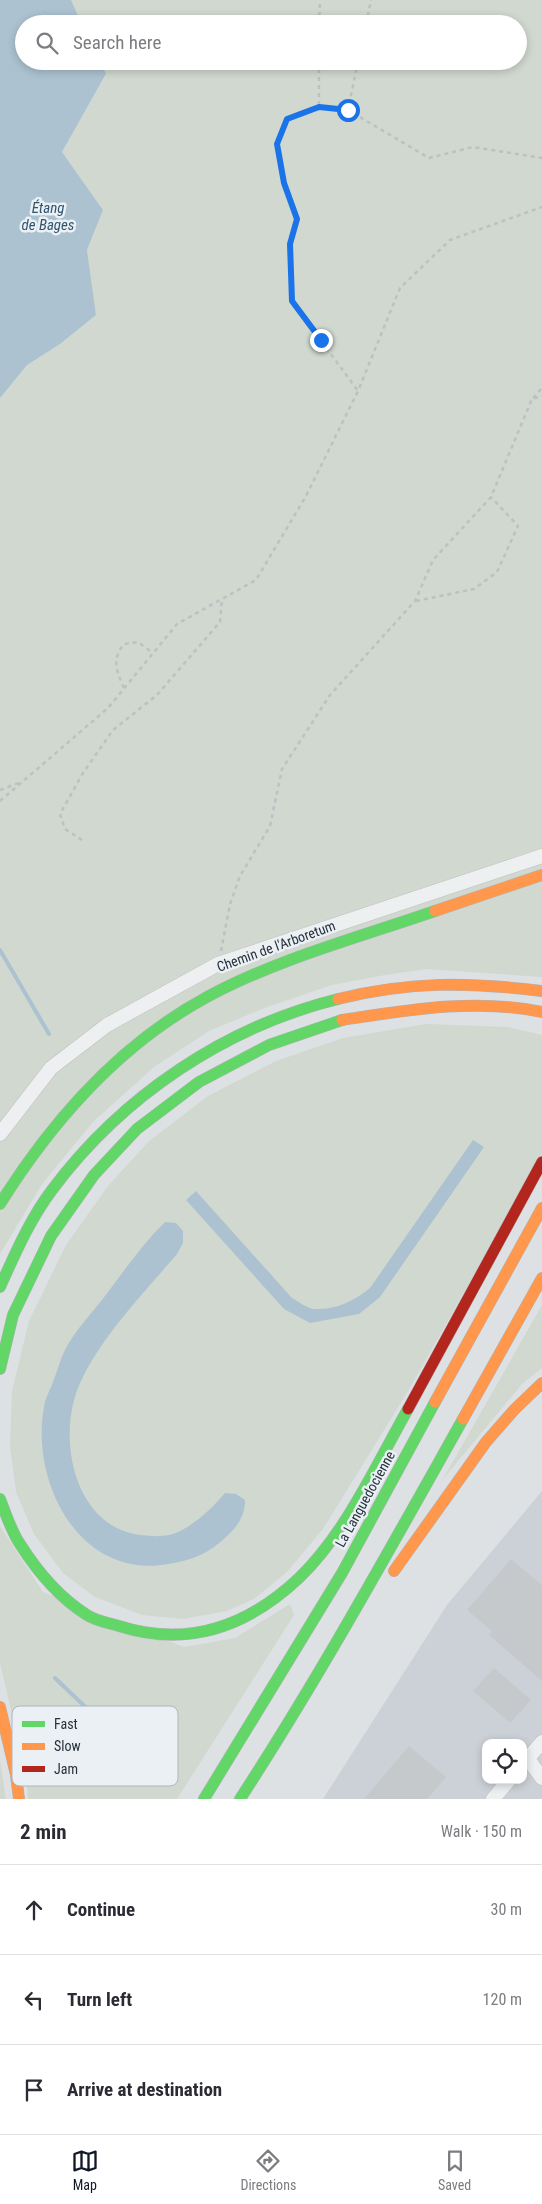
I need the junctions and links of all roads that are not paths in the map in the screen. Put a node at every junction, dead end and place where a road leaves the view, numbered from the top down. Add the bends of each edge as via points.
1 (542, 856) edge
2 (542, 875) edge
3 (542, 991) edge
4 (542, 1012) edge
5 (0, 1134) edge
6 (542, 1162) edge
7 (0, 1204) edge
8 (542, 1208) edge
9 (542, 1278) edge
10 (0, 1287) edge
11 (0, 1369) edge
12 (542, 1383) edge
13 (0, 1499) edge
14 (352, 1615) junction
15 (0, 1707) edge
16 (542, 1742) edge
17 (12, 1758) edge
18 (527, 1760) edge
19 (527, 1762) edge
20 (542, 1778) edge
21 (506, 1784) edge
22 (14, 1786) edge
23 (17, 1786) edge
24 (12, 1799) edge
25 (18, 1799) edge
26 (204, 1799) edge
27 (240, 1799) edge
28 (493, 1799) edge

1 - 5 street, Chemin de l'Arboretum via 218,964 107,1025 51,1068
2 - 7 highway via 258,973 194,1004 137,1046 73,1104 20,1169
3 - 10 highway via 476,983 425,984 378,990 274,1019 216,1046 164,1080 105,1129 52,1190
4 - 11 highway via 513,1006 425,1007 338,1021 269,1045 199,1082 137,1129 94,1175 51,1236 13,1316
6 - 13 highway via 424,1380 334,1536 300,1577 264,1608 231,1624 183,1636 138,1632 88,1616 51,1585 19,1543
8 - 26 highway, La Languedocienne via 342,1573
9 - 14 highway
12 - 14 highway via 488,1442 438,1507 400,1565
14 - 27 highway
15 - 17 highway
16 - 18 street
19 - 20 street
21 - 28 street
22 - 24 highway
23 - 25 highway

